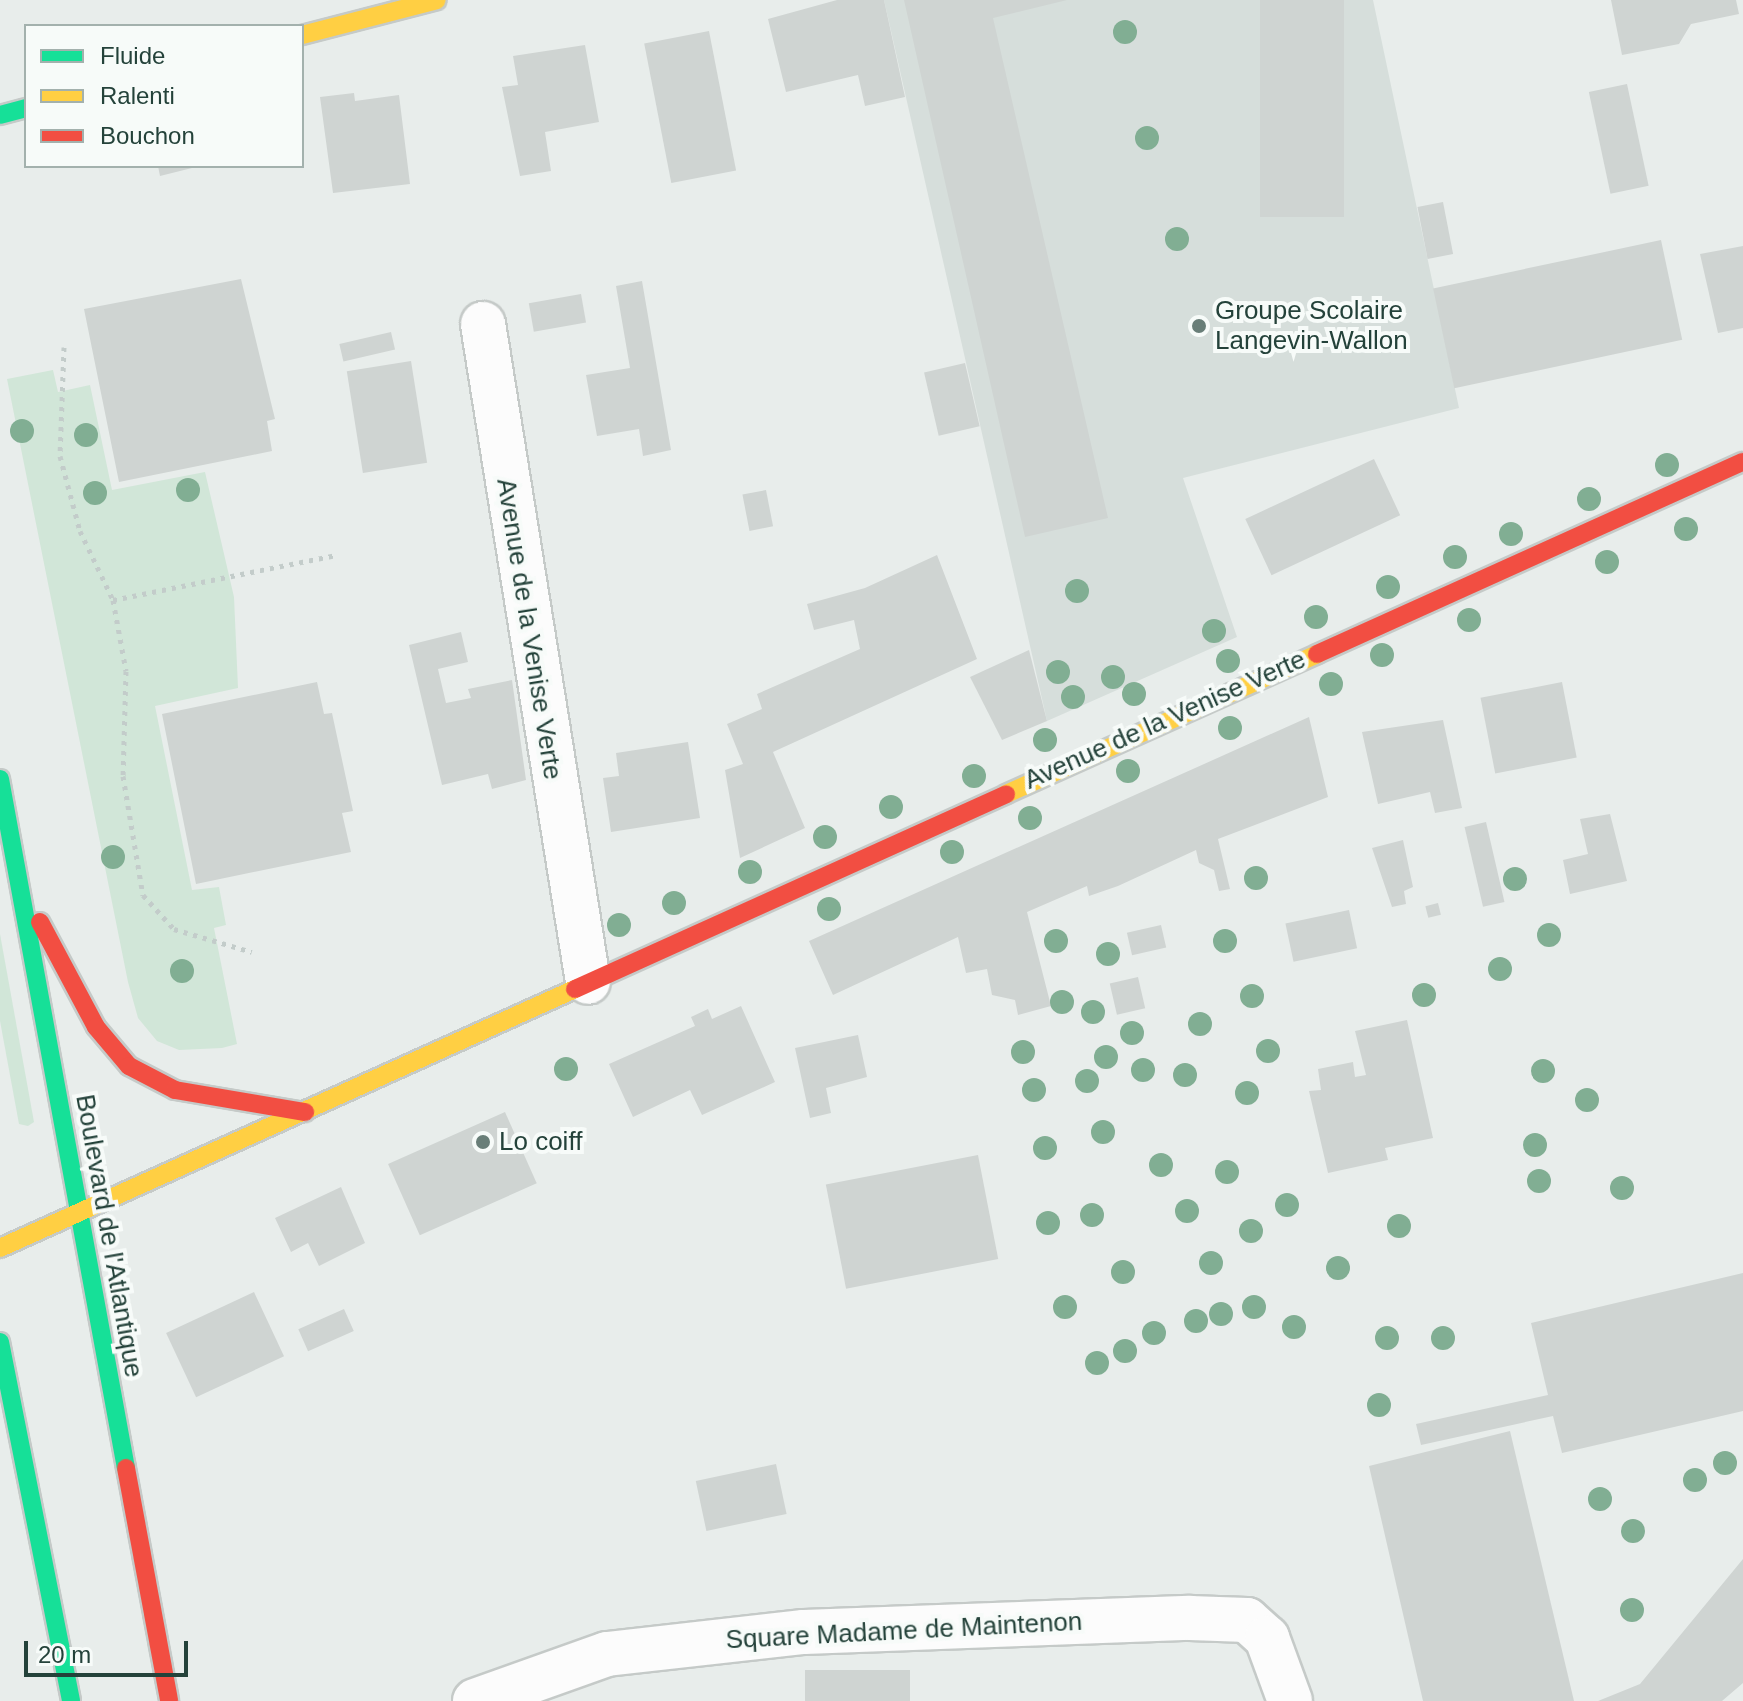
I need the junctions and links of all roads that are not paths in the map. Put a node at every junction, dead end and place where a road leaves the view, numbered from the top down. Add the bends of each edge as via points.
1 (427, 1) edge
2 (304, 34) edge
3 (24, 109) edge
4 (0, 115) edge
5 (483, 324) dead end
6 (1743, 462) edge
7 (0, 779) edge
8 (21, 889) junction
9 (588, 982) junction
10 (305, 1112) junction
11 (79, 1213) junction
12 (0, 1248) edge
13 (0, 1342) edge
14 (17, 1534) dead end
15 (41, 1565) junction
16 (71, 1701) edge
17 (169, 1701) edge
18 (475, 1701) edge
19 (1290, 1701) edge

1 - 2 street
3 - 4 street
5 - 9 street, Avenue de la Venise Verte
6 - 9 street, Avenue de la Venise Verte
7 - 8 street, Boulevard de l'Atlantique
8 - 10 street via 96,1027 129,1066 175,1090
8 - 11 street, Boulevard de l'Atlantique
9 - 10 street, Avenue de la Venise Verte
10 - 11 street, Avenue de la Venise Verte
11 - 12 street, Avenue de la Venise Verte
11 - 17 street, Boulevard de l'Atlantique
13 - 15 street
14 - 15 street
15 - 16 street
18 - 19 street, Square Madame de Maintenon via 607,1654 804,1632 1190,1618 1247,1620 1267,1638

